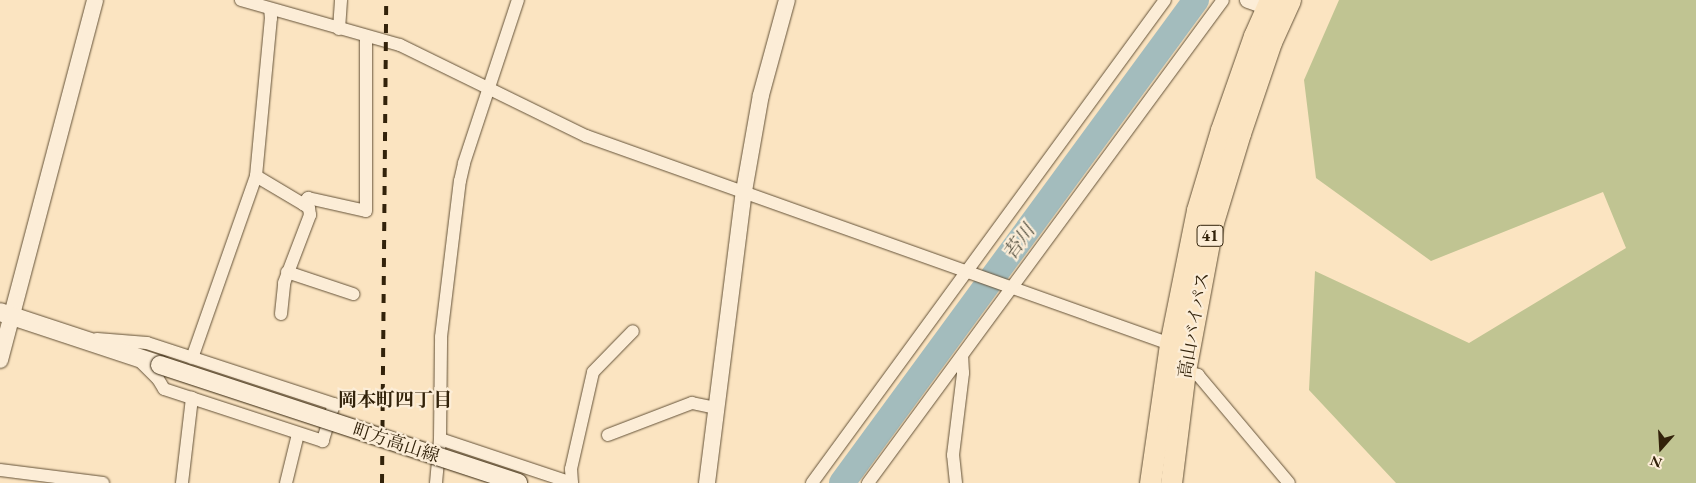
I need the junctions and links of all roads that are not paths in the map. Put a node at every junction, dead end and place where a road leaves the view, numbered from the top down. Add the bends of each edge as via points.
1 (95, 0) edge
2 (242, 0) edge
3 (341, 0) edge
4 (518, 0) edge
5 (787, 0) edge
6 (1165, 0) edge
7 (1223, 0) edge
8 (1272, 4) edge
9 (270, 9) junction
10 (339, 29) junction
11 (366, 36) junction
12 (489, 88) junction
13 (256, 176) junction
14 (744, 191) junction
15 (303, 204) junction
16 (287, 272) junction
17 (970, 273) junction
18 (1010, 287) junction
19 (353, 294) dead end
20 (6, 314) edge
21 (280, 314) dead end
22 (633, 330) dead end
23 (77, 337) junction
24 (1170, 344) junction
25 (135, 356) junction
26 (962, 356) junction
27 (192, 358) junction
28 (0, 360) edge
29 (1185, 371) junction
30 (192, 398) junction
31 (716, 408) junction
32 (298, 434) junction
33 (608, 435) dead end
34 (440, 439) junction
35 (0, 470) edge
36 (95, 482) edge
37 (440, 482) edge
38 (182, 483) edge
39 (286, 483) edge
40 (518, 483) edge
41 (572, 483) edge
42 (707, 483) edge
43 (812, 483) edge
44 (868, 483) edge
45 (956, 483) edge
46 (1150, 483) edge
47 (1171, 483) edge
48 (1289, 483) edge

1 - 20 street
2 - 9 street
3 - 10 street
4 - 12 street
5 - 14 street via 761,95
6 - 17 street
7 - 18 street
8 - 24 highway, 高山バイパス / 41 via 1221,130 1196,210
8 - 29 highway, 高山バイパス / 41 via 1219,198
9 - 10 street
9 - 13 street
10 - 11 street
11 - 12 street via 420,53
11 - 15 street via 366,211 308,198
12 - 14 street via 586,136
12 - 34 street via 460,181 441,337
13 - 15 street
13 - 27 street
14 - 17 street
14 - 31 street
15 - 16 street via 309,208 310,215
16 - 19 street
16 - 21 street
17 - 18 street
17 - 43 street
18 - 24 street
18 - 26 street
20 - 23 main road
20 - 28 street
22 - 41 street via 593,372 571,469
23 - 25 main road
23 - 27 street via 148,343
24 - 46 highway, 高山バイパス / 41
25 - 30 street via 164,389
25 - 40 main road, 町方高山線, bridge
26 - 44 street
26 - 45 street via 963,373 953,455
27 - 32 street via 334,404 323,441
29 - 47 highway, 高山バイパス / 41
29 - 48 street via 1198,375
30 - 32 street
30 - 38 street
31 - 33 street via 692,402
31 - 42 street
32 - 39 street
34 - 37 street
34 - 41 street
35 - 36 street

